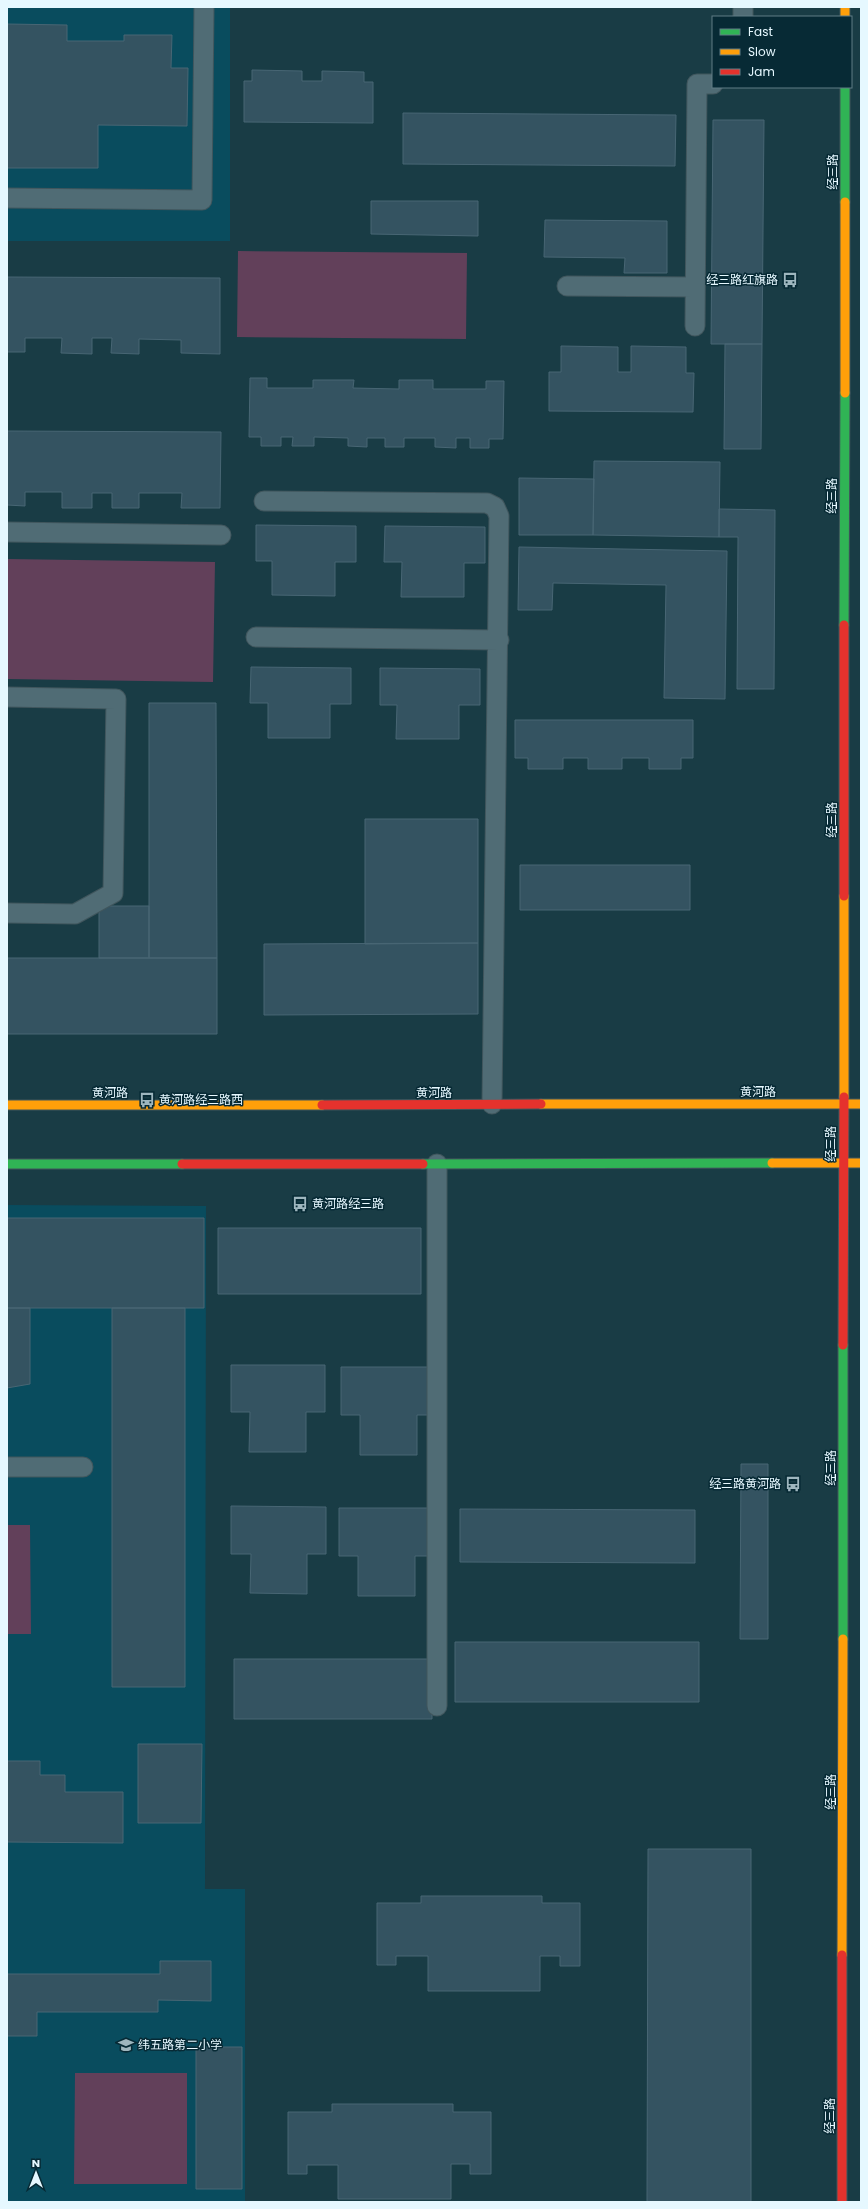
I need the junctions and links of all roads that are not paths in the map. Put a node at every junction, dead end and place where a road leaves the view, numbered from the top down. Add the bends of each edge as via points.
1 (204, 7) edge
2 (712, 84) edge
3 (845, 88) edge
4 (7, 198) edge
5 (567, 286) dead end
6 (695, 287) junction
7 (695, 326) dead end
8 (264, 501) dead end
9 (7, 532) edge
10 (221, 535) dead end
11 (256, 637) dead end
12 (499, 640) junction
13 (7, 697) edge
14 (7, 913) edge
15 (492, 1104) junction
16 (843, 1104) junction
17 (861, 1104) edge
18 (7, 1105) edge
19 (843, 1163) junction
20 (861, 1163) edge
21 (7, 1164) edge
22 (438, 1164) junction
23 (7, 1467) edge
24 (82, 1467) dead end
25 (436, 1706) dead end
26 (842, 2202) edge

1 - 4 lane via 202,200
2 - 6 lane via 697,84
3 - 16 main road, 经三路
5 - 6 lane
6 - 7 lane
8 - 12 lane via 487,503 496,507 499,516
9 - 10 lane
11 - 12 lane
12 - 15 lane
13 - 14 lane via 116,699 113,892 75,914
15 - 16 main road, 黄河路
15 - 18 main road, 黄河路
16 - 17 main road, 黄河路
16 - 19 main road, 经三路
19 - 20 main road
19 - 22 main road
19 - 26 main road, 经三路
21 - 22 main road
22 - 25 lane
23 - 24 lane

